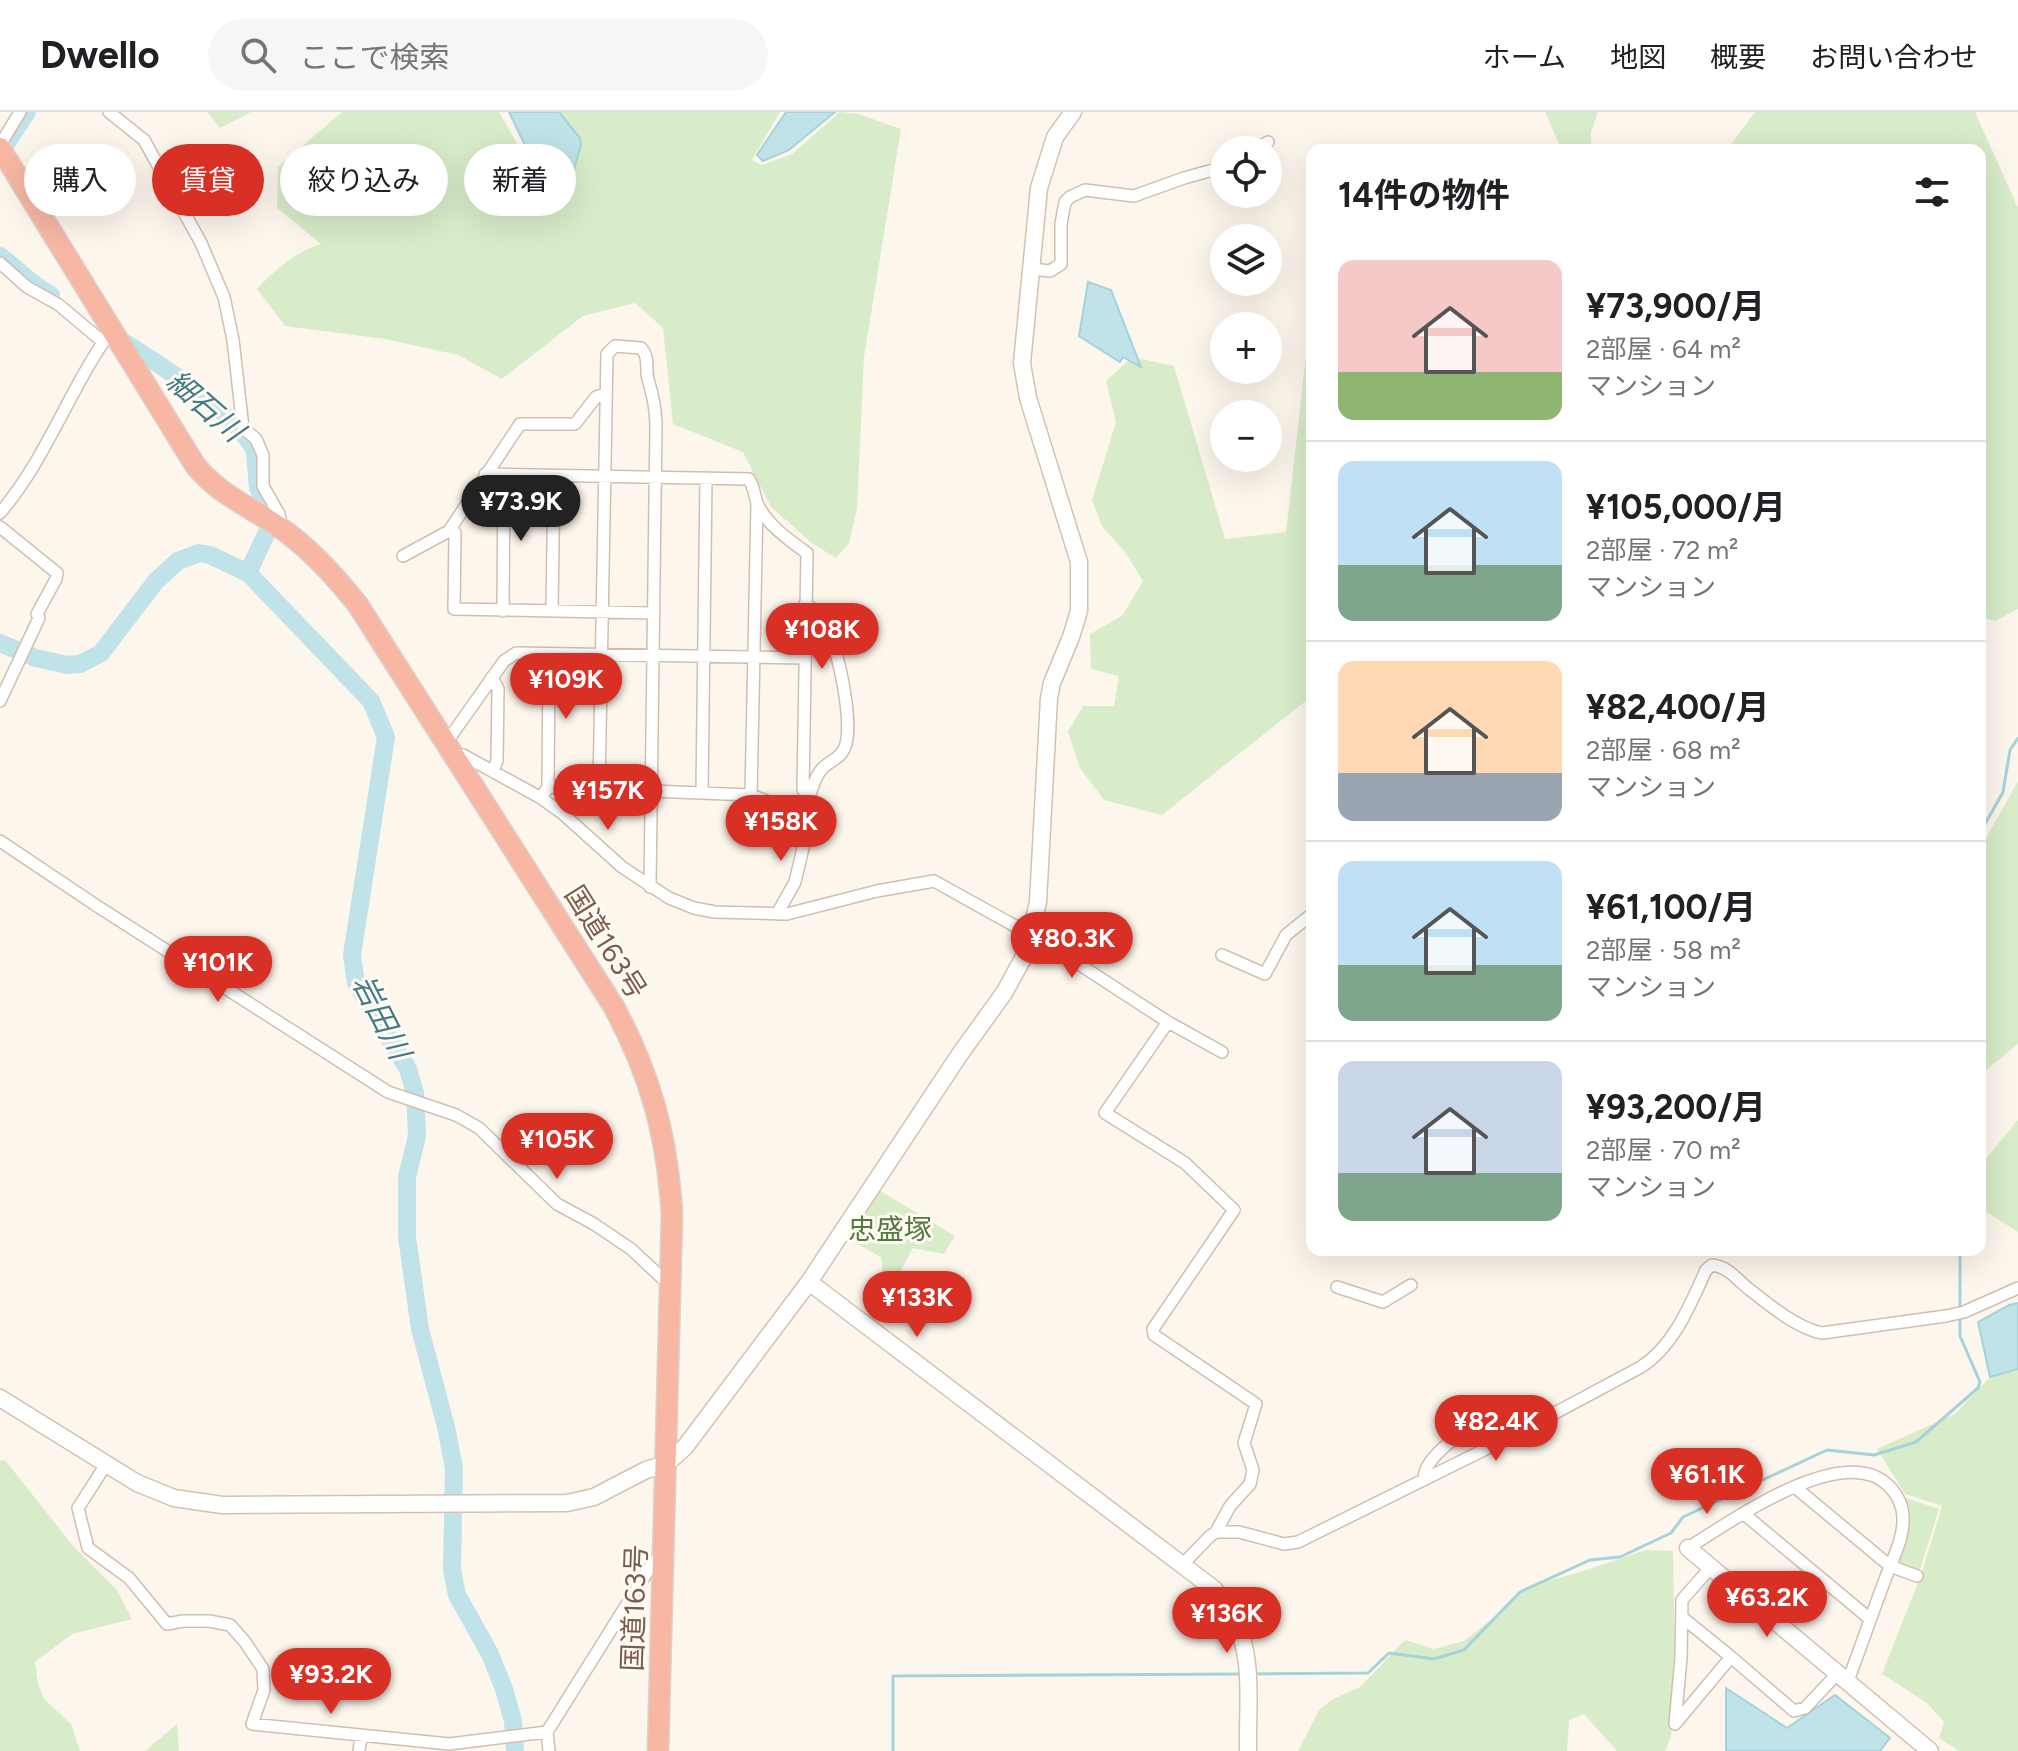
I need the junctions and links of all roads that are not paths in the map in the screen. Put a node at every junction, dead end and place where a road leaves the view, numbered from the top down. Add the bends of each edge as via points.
1 (20, 112) edge
2 (109, 112) edge
3 (1073, 112) edge
4 (3, 151) edge
5 (1210, 171) edge
6 (0, 263) edge
7 (1032, 269) junction
8 (107, 336) junction
9 (606, 394) junction
10 (485, 474) junction
11 (504, 475) junction
12 (554, 476) junction
13 (605, 476) junction
14 (656, 477) junction
15 (706, 478) junction
16 (757, 504) junction
17 (0, 513) edge
18 (272, 523) junction
19 (0, 527) edge
20 (451, 528) junction
21 (403, 556) dead end
22 (805, 604) junction
23 (552, 610) junction
24 (503, 611) junction
25 (602, 612) junction
26 (654, 613) junction
27 (549, 654) junction
28 (601, 654) junction
29 (653, 655) junction
30 (704, 656) junction
31 (753, 657) junction
32 (804, 658) junction
33 (492, 677) junction
34 (0, 701) edge
35 (451, 750) junction
36 (493, 771) junction
37 (548, 787) junction
38 (599, 788) junction
39 (651, 790) junction
40 (702, 792) junction
41 (751, 795) junction
42 (541, 798) junction
43 (808, 800) junction
44 (797, 813) junction
45 (0, 841) edge
46 (650, 887) junction
47 (777, 914) junction
48 (1306, 919) edge
49 (1032, 937) junction
50 (1222, 955) dead end
51 (1168, 1022) junction
52 (1222, 1052) dead end
53 (670, 1281) junction
54 (809, 1282) junction
55 (1411, 1285) dead end
56 (1337, 1287) dead end
57 (2018, 1288) edge
58 (0, 1398) edge
59 (1486, 1420) dead end
60 (666, 1464) junction
61 (105, 1466) junction
62 (1424, 1480) junction
63 (1796, 1488) junction
64 (1744, 1514) junction
65 (1216, 1532) junction
66 (1688, 1548) joint
67 (664, 1550) junction
68 (1183, 1564) junction
69 (1890, 1566) junction
70 (1711, 1567) junction
71 (1917, 1576) dead end
72 (1683, 1618) junction
73 (1870, 1619) junction
74 (1731, 1657) junction
75 (1843, 1677) junction
76 (547, 1732) junction
77 (361, 1737) junction
78 (1925, 1749) edge
79 (359, 1751) edge
80 (549, 1751) edge
81 (658, 1751) edge
82 (1248, 1751) edge

1 - 4 street
2 - 18 street via 144,140 201,243 224,297 243,428 263,455 263,486 279,514
3 - 7 street via 1055,137 1041,178
4 - 8 highway, 国道163号
5 - 7 street via 1134,196 1077,193 1065,202 1061,264 1050,271
6 - 8 street via 27,287
7 - 49 street via 1024,380 1079,562 1081,587 1076,624 1049,698 1043,839
8 - 17 street via 32,472
8 - 18 highway, 国道163号 via 208,481
9 - 10 street via 596,397 575,424 520,424
9 - 13 street
9 - 14 street via 607,354 615,346 641,348 655,394
10 - 11 street
10 - 20 street
11 - 12 street
11 - 24 street
12 - 13 street
12 - 23 street
13 - 14 street
13 - 25 street
14 - 15 street
14 - 26 street
15 - 16 street via 749,479
15 - 30 street
16 - 22 street via 807,553
16 - 31 street
18 - 35 highway, 国道163号 via 334,575 358,605
19 - 34 street via 57,573
20 - 21 street
20 - 24 street via 454,609
22 - 32 street
22 - 43 street via 827,628 848,718 845,748 821,770
23 - 24 street
23 - 25 street
25 - 26 street
25 - 28 street
26 - 29 street
27 - 28 street
27 - 33 street via 509,655
27 - 37 street
28 - 29 street
28 - 38 street
29 - 30 street
29 - 39 street
30 - 31 street
30 - 40 street
31 - 32 street
31 - 41 street
32 - 43 street via 803,789
33 - 35 street
33 - 36 street via 498,689
35 - 36 street
35 - 53 highway, 国道163号 via 614,1007 643,1066 667,1157
36 - 42 street
37 - 38 street
37 - 42 street
38 - 39 street
39 - 40 street
39 - 46 street
40 - 41 street
41 - 44 street
42 - 46 street
43 - 44 street
44 - 47 street via 807,831 795,882
45 - 53 street via 378,1086 479,1128 557,1204 631,1249
46 - 47 street via 694,908
47 - 49 street via 934,881
48 - 50 street via 1286,935 1265,974
49 - 51 street
49 - 54 street via 1004,993
51 - 52 street
51 - 65 street via 1105,1113 1185,1163 1234,1210 1153,1329 1154,1335 1256,1404 1244,1443 1253,1475
53 - 60 highway, 国道163号
54 - 60 street via 685,1447
54 - 68 street
55 - 56 street via 1383,1302
57 - 62 street via 1964,1312 1822,1333 1807,1329 1728,1270 1712,1265 1654,1359
58 - 61 street
59 - 62 street via 1447,1445 1424,1472
60 - 61 street via 583,1501 222,1505 174,1498
60 - 67 highway, 国道163号
61 - 77 street via 78,1508 88,1548 129,1578 167,1624 230,1625 263,1669 264,1690 252,1724
62 - 65 street via 1298,1542
63 - 64 street
63 - 69 street
63 - 69 street via 1840,1472 1874,1476 1890,1487 1904,1519
64 - 66 street
64 - 73 street
65 - 68 street
66 - 70 street
67 - 76 street
67 - 81 highway, 国道163号
68 - 82 street via 1221,1597 1244,1637
69 - 71 street
69 - 73 street
70 - 72 street via 1682,1600
70 - 75 street
72 - 74 street
72 - 74 street via 1675,1724
73 - 75 street
74 - 75 street via 1794,1711
75 - 78 street
76 - 77 street via 449,1744
76 - 80 street
77 - 79 street

